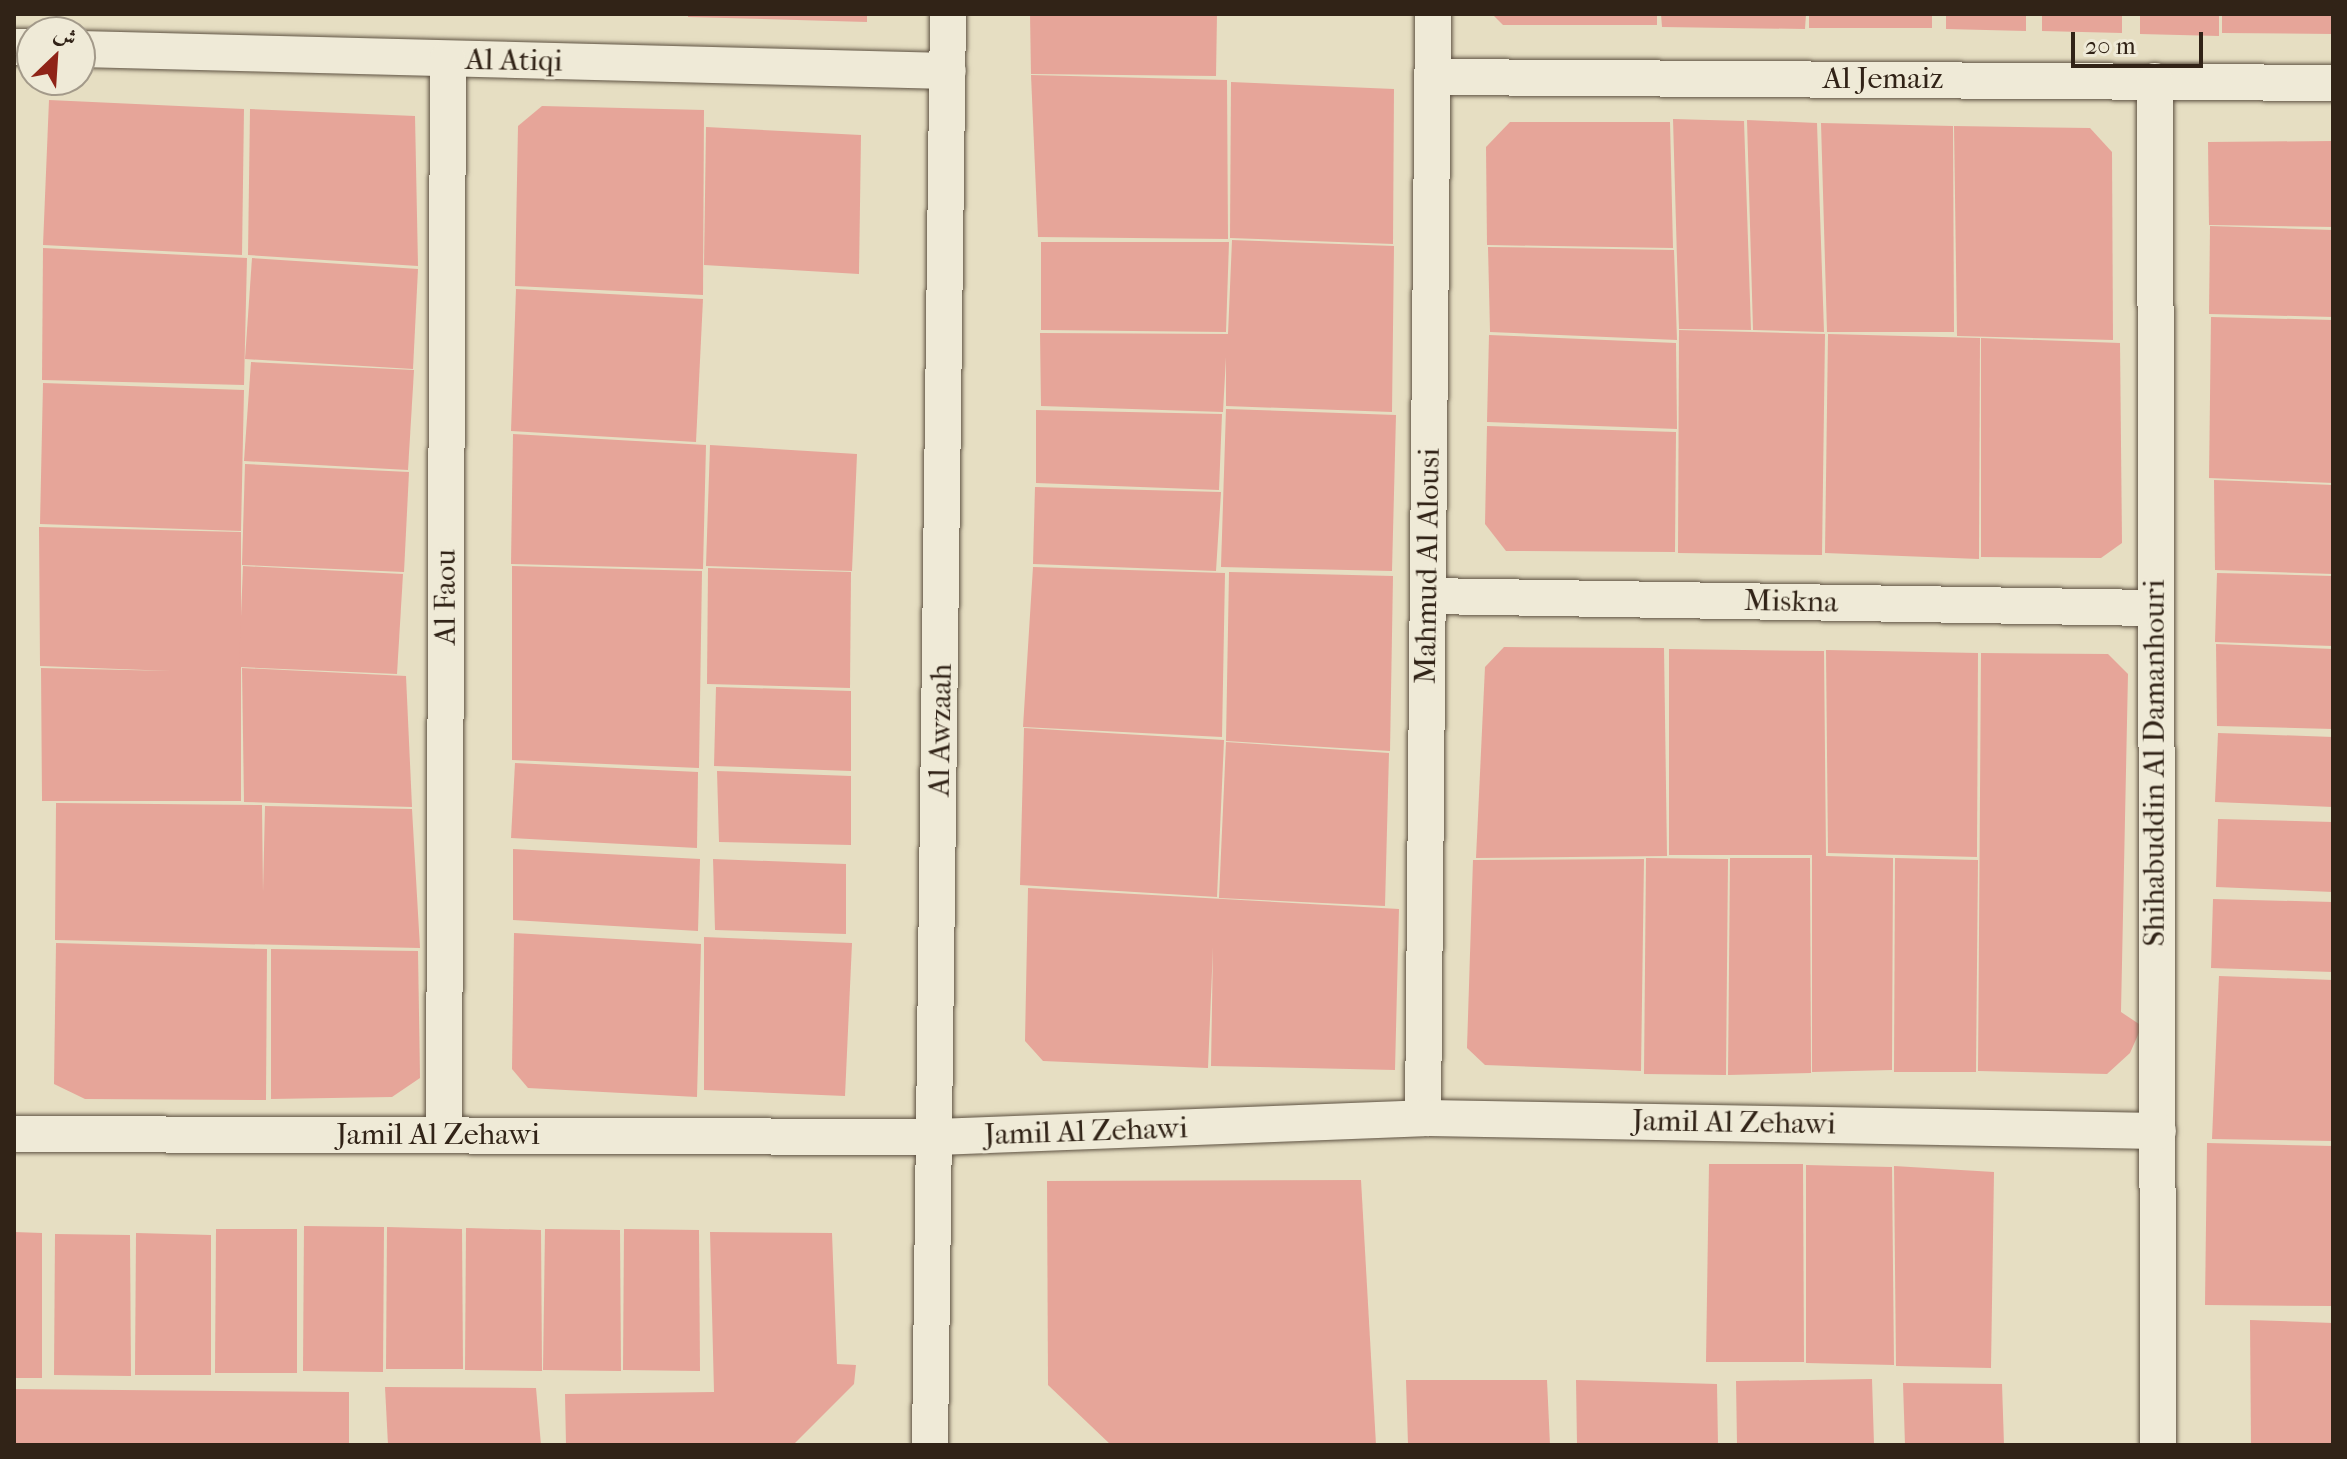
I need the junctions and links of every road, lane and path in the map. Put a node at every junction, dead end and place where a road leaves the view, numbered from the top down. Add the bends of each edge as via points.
1 (948, 14) edge
2 (1433, 14) edge
3 (96, 49) edge
4 (448, 60) junction
5 (948, 71) junction
6 (1433, 77) junction
7 (2155, 81) junction
8 (2333, 83) edge
9 (1428, 596) junction
10 (2154, 608) junction
11 (1423, 1118) junction
12 (2158, 1131) junction
13 (14, 1134) edge
14 (444, 1135) junction
15 (937, 1137) junction
16 (930, 1445) edge
17 (2158, 1445) edge

1 - 5 street, Al Awzaah
2 - 6 street, Mahmud Al Alousi
3 - 4 street, Al Atiqi
4 - 5 street, Al Atiqi
4 - 14 street, Al Faou
5 - 15 street, Al Awzaah
6 - 7 street, Al Jemaiz
6 - 9 street, Mahmud Al Alousi
7 - 8 street, Al Jemaiz
7 - 10 street, Shihabuddin Al Damanhouri
9 - 10 street, Miskna
9 - 11 street, Mahmud Al Alousi
10 - 12 street, Shihabuddin Al Damanhouri
11 - 12 street, Jamil Al Zehawi
11 - 15 street, Jamil Al Zehawi
12 - 17 street, Shihabuddin Al Damanhouri
13 - 14 street, Jamil Al Zehawi
14 - 15 street, Jamil Al Zehawi
15 - 16 street, Al Awzaah

